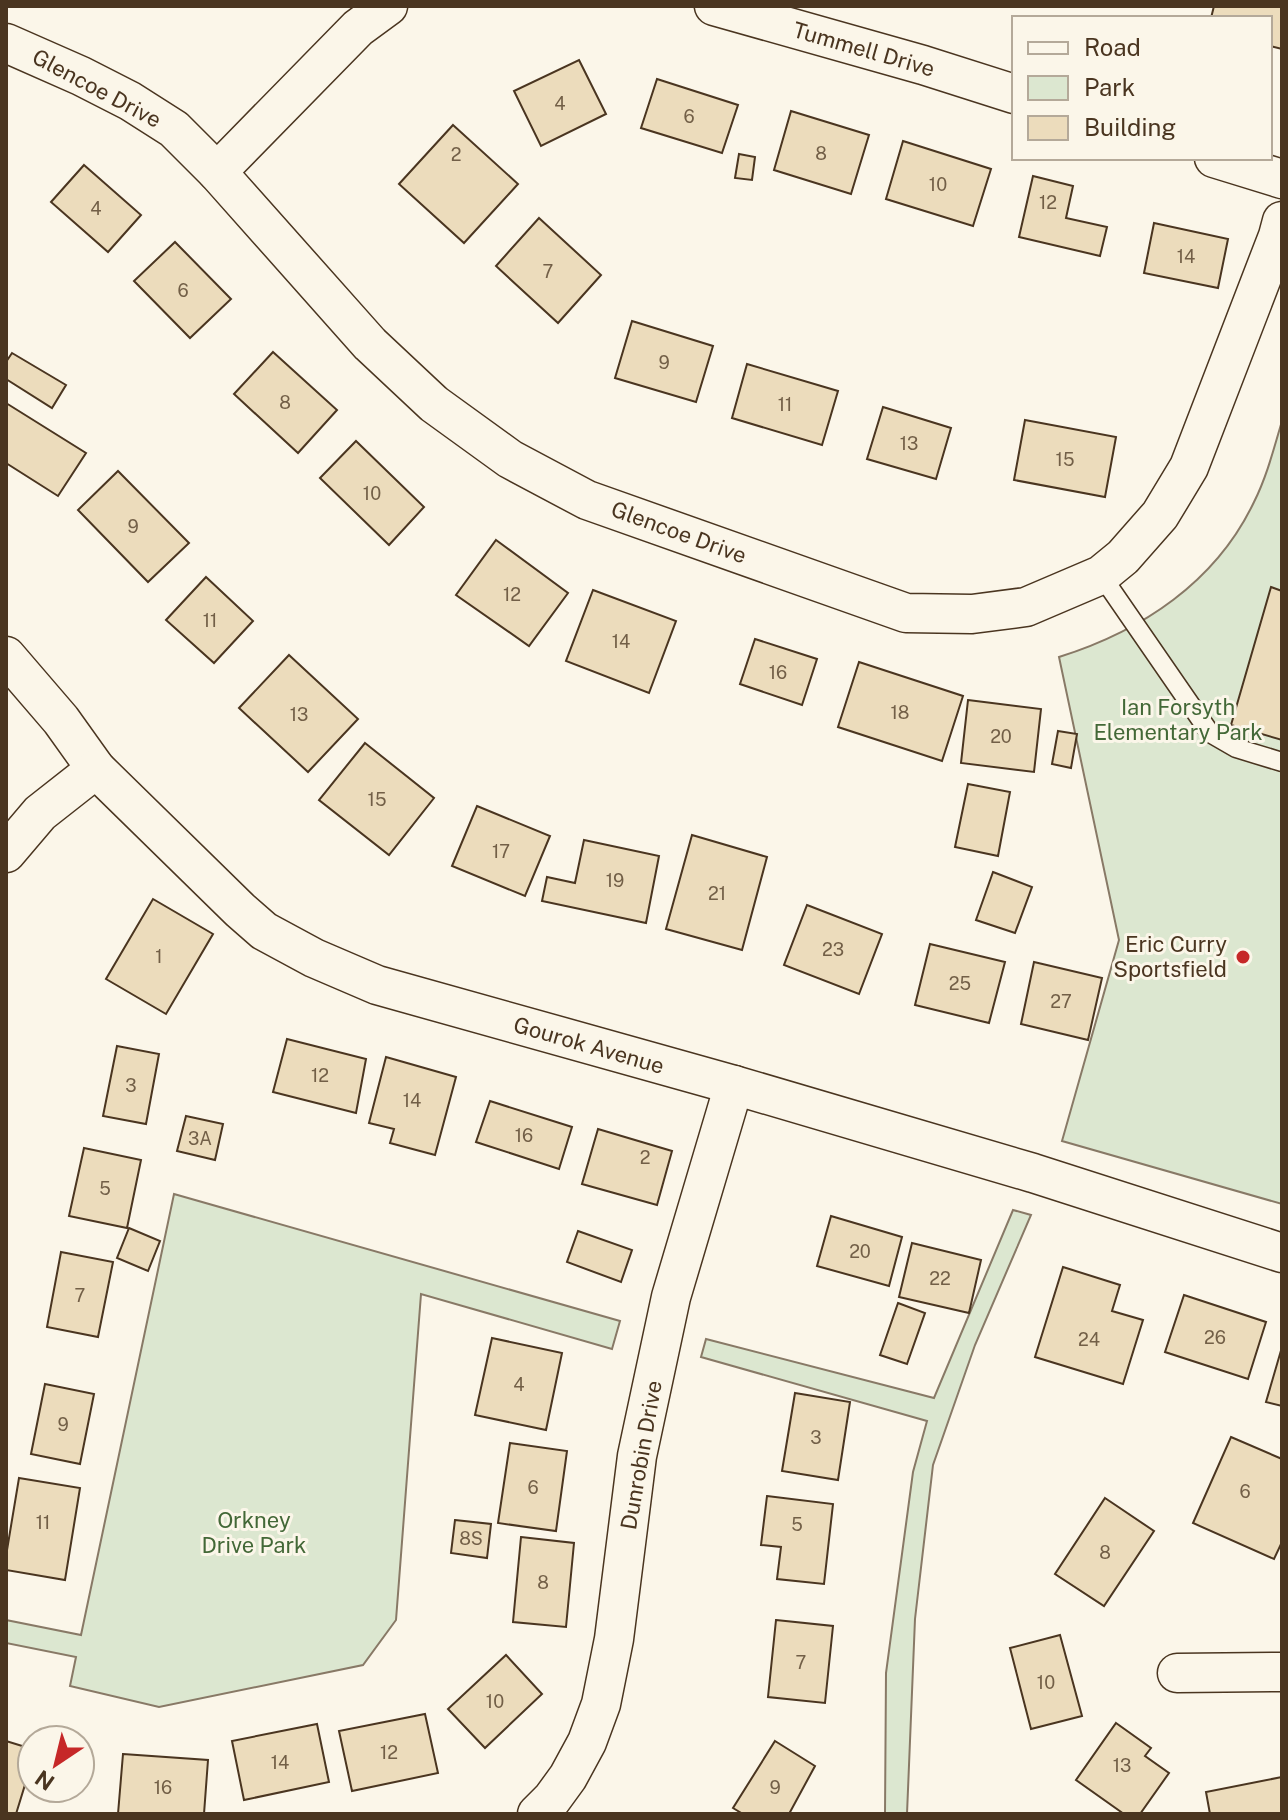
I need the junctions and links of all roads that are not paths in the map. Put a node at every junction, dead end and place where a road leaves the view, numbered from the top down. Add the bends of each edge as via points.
1 (388, 6) edge
2 (714, 6) edge
3 (6, 43) edge
4 (1012, 93) edge
5 (1220, 160) edge
6 (217, 172) junction
7 (1282, 179) edge
8 (1282, 221) edge
9 (1101, 575) junction
10 (6, 656) edge
11 (1282, 762) edge
12 (96, 769) junction
13 (6, 853) edge
14 (734, 1085) junction
15 (1282, 1253) edge
16 (1282, 1672) edge
17 (1177, 1673) dead end
18 (537, 1814) edge

1 - 6 street via 358,28
2 - 4 street, Tummell Drive
3 - 6 street, Glencoe Drive via 130,101 174,129
5 - 7 street
6 - 9 street, Glencoe Drive via 370,344 434,404 510,459 587,500 906,613 972,614 1026,607
8 - 9 street, Glencoe Drive via 1189,467 1160,515
9 - 11 lane via 1210,733 1236,748
10 - 12 street, Gourok Avenue
12 - 13 street via 40,813
12 - 14 street, Gourok Avenue via 264,931 314,958 377,985
14 - 15 street, Gourok Avenue
14 - 18 street, Dunrobin Drive via 671,1297 637,1456 601,1704 568,1777
16 - 17 street

